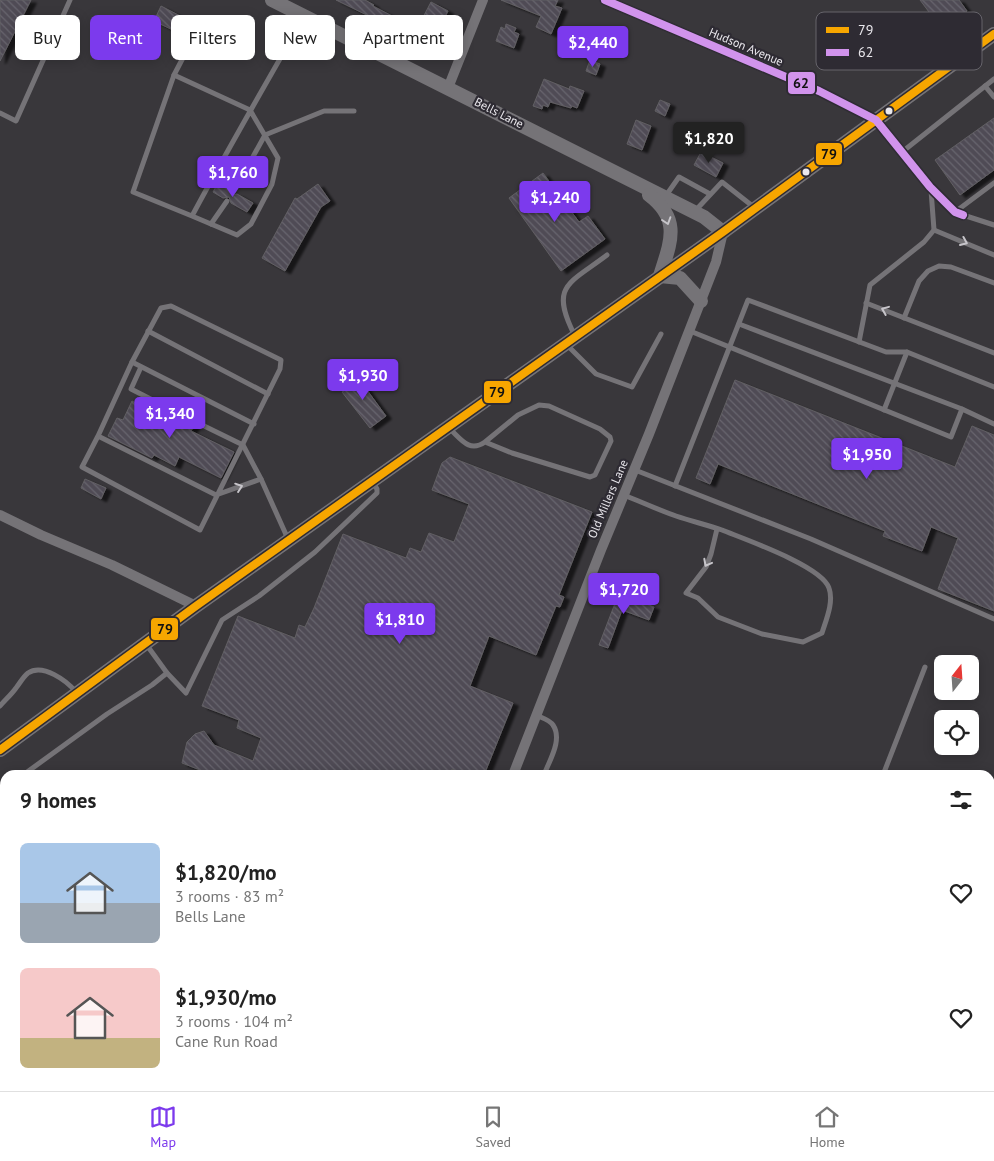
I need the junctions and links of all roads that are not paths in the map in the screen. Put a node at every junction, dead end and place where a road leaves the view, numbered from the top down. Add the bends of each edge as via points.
1 (70, 0) edge
2 (272, 0) edge
3 (483, 0) edge
4 (605, 0) edge
5 (303, 15) edge
6 (335, 31) edge
7 (994, 34) edge
8 (982, 43) edge
9 (182, 60) edge
10 (279, 60) edge
11 (945, 70) edge
12 (174, 75) junction
13 (994, 79) edge
14 (985, 86) junction
15 (448, 88) junction
16 (994, 97) edge
17 (250, 110) junction
18 (354, 111) dead end
19 (0, 113) edge
20 (876, 120) junction
21 (265, 135) junction
22 (902, 152) junction
23 (622, 175) junction
24 (994, 183) edge
25 (930, 187) junction
26 (234, 192) dead end
27 (710, 194) junction
28 (665, 197) junction
29 (227, 200) dead end
30 (756, 208) junction
31 (694, 212) junction
32 (959, 214) junction
33 (192, 216) junction
34 (211, 224) junction
35 (994, 225) edge
36 (934, 230) junction
37 (723, 232) junction
38 (607, 254) dead end
39 (994, 255) edge
40 (660, 276) junction
41 (994, 284) edge
42 (700, 301) junction
43 (866, 303) junction
44 (904, 318) junction
45 (739, 324) junction
46 (689, 331) junction
47 (148, 332) junction
48 (661, 334) dead end
49 (570, 340) junction
50 (859, 342) junction
51 (730, 347) junction
52 (907, 352) junction
53 (994, 353) edge
54 (132, 362) junction
55 (141, 367) junction
56 (894, 384) junction
57 (994, 387) edge
58 (268, 394) junction
59 (962, 409) junction
60 (884, 410) junction
61 (174, 411) dead end
62 (196, 422) dead end
63 (254, 424) junction
64 (994, 424) edge
65 (447, 426) junction
66 (98, 436) junction
67 (485, 442) junction
68 (243, 445) junction
69 (634, 470) junction
70 (261, 479) junction
71 (372, 480) junction
72 (675, 486) junction
73 (624, 494) junction
74 (216, 495) junction
75 (0, 514) edge
76 (717, 529) junction
77 (289, 540) junction
78 (196, 606) junction
79 (994, 619) edge
80 (145, 644) junction
81 (926, 668) dead end
82 (167, 673) junction
83 (77, 694) junction
84 (0, 706) edge
85 (536, 715) junction
86 (0, 750) edge
87 (30, 770) edge
88 (514, 770) edge
89 (546, 770) edge
90 (885, 770) edge

1 - 19 lane via 16,121
2 - 5 main road, Bells Lane
3 - 15 street
4 - 20 street, Hudson Avenue via 819,91
6 - 15 main road, Bells Lane
7 - 8 main road
9 - 12 lane
10 - 17 lane
11 - 20 main road
12 - 17 lane
12 - 33 lane via 133,192
13 - 14 lane
14 - 16 lane
14 - 22 lane
15 - 23 main road, Bells Lane
17 - 21 lane
17 - 33 lane
18 - 21 lane via 324,111
20 - 22 street
20 - 30 main road
21 - 26 lane
21 - 34 lane via 278,158 272,184 251,224 237,235
22 - 25 street
23 - 28 main road, Bells Lane
23 -> 40 main road via 660,204 669,221 671,239
24 - 32 lane
25 - 32 street
25 - 36 lane
27 - 28 lane via 679,178
27 - 30 lane via 722,182
27 - 31 lane
28 - 31 main road, Bells Lane
29 - 34 lane
30 - 37 main road
31 - 37 main road, Bells Lane
32 - 35 lane
33 - 34 lane
36 -> 39 lane
36 - 43 lane via 924,242 870,285
37 - 40 main road
37 - 42 street, Old Millers Lane via 716,262
38 - 49 lane via 569,284 564,292 562,304
40 - 42 main road via 680,278
40 - 49 main road
41 - 44 lane via 951,267 939,266 918,281
42 - 46 street, Old Millers Lane
44 -> 43 lane
43 - 50 lane
44 - 53 lane
45 - 50 lane via 748,300
45 - 51 lane
45 - 56 lane
46 - 51 lane
46 - 69 street, Old Millers Lane
47 - 54 lane
47 - 58 lane
47 - 58 lane via 161,308 171,306 274,356 281,360 280,369
48 - 49 lane via 632,387 596,374
49 - 65 main road
50 - 52 lane via 886,352
51 - 60 lane
51 - 72 lane
52 - 56 lane
52 - 57 lane
54 - 55 lane
54 - 66 lane
55 - 61 lane via 131,389
55 - 63 lane
56 - 59 lane
56 - 60 lane
58 - 63 lane
59 - 60 lane via 950,437
59 - 64 lane
62 - 68 lane
63 - 68 lane
65 - 67 lane via 473,447
65 - 71 main road
66 - 74 lane
66 - 74 lane via 82,467 200,530
67 - 67 lane via 590,477 595,475 611,441 600,429 549,406 539,405 518,415
68 - 70 lane
68 - 74 lane
69 - 72 lane
69 - 73 street, Old Millers Lane
74 -> 70 lane
70 - 77 lane
71 - 77 main road
71 - 82 lane via 377,493 315,552 222,620 186,693
72 - 79 lane via 811,539
73 - 76 lane via 675,516
73 - 85 street, Old Millers Lane
75 - 78 street
76 -> 76 lane via 706,567 686,593 698,598 718,618 762,634 803,642 822,633 830,594 825,580 796,561
77 - 78 main road
78 - 80 main road
80 - 82 lane
80 - 83 main road
81 - 90 lane
82 - 87 lane
83 - 84 lane via 70,685 52,674 31,671
83 - 86 main road
85 - 88 street, Old Millers Lane
85 - 89 lane via 554,726 556,736

